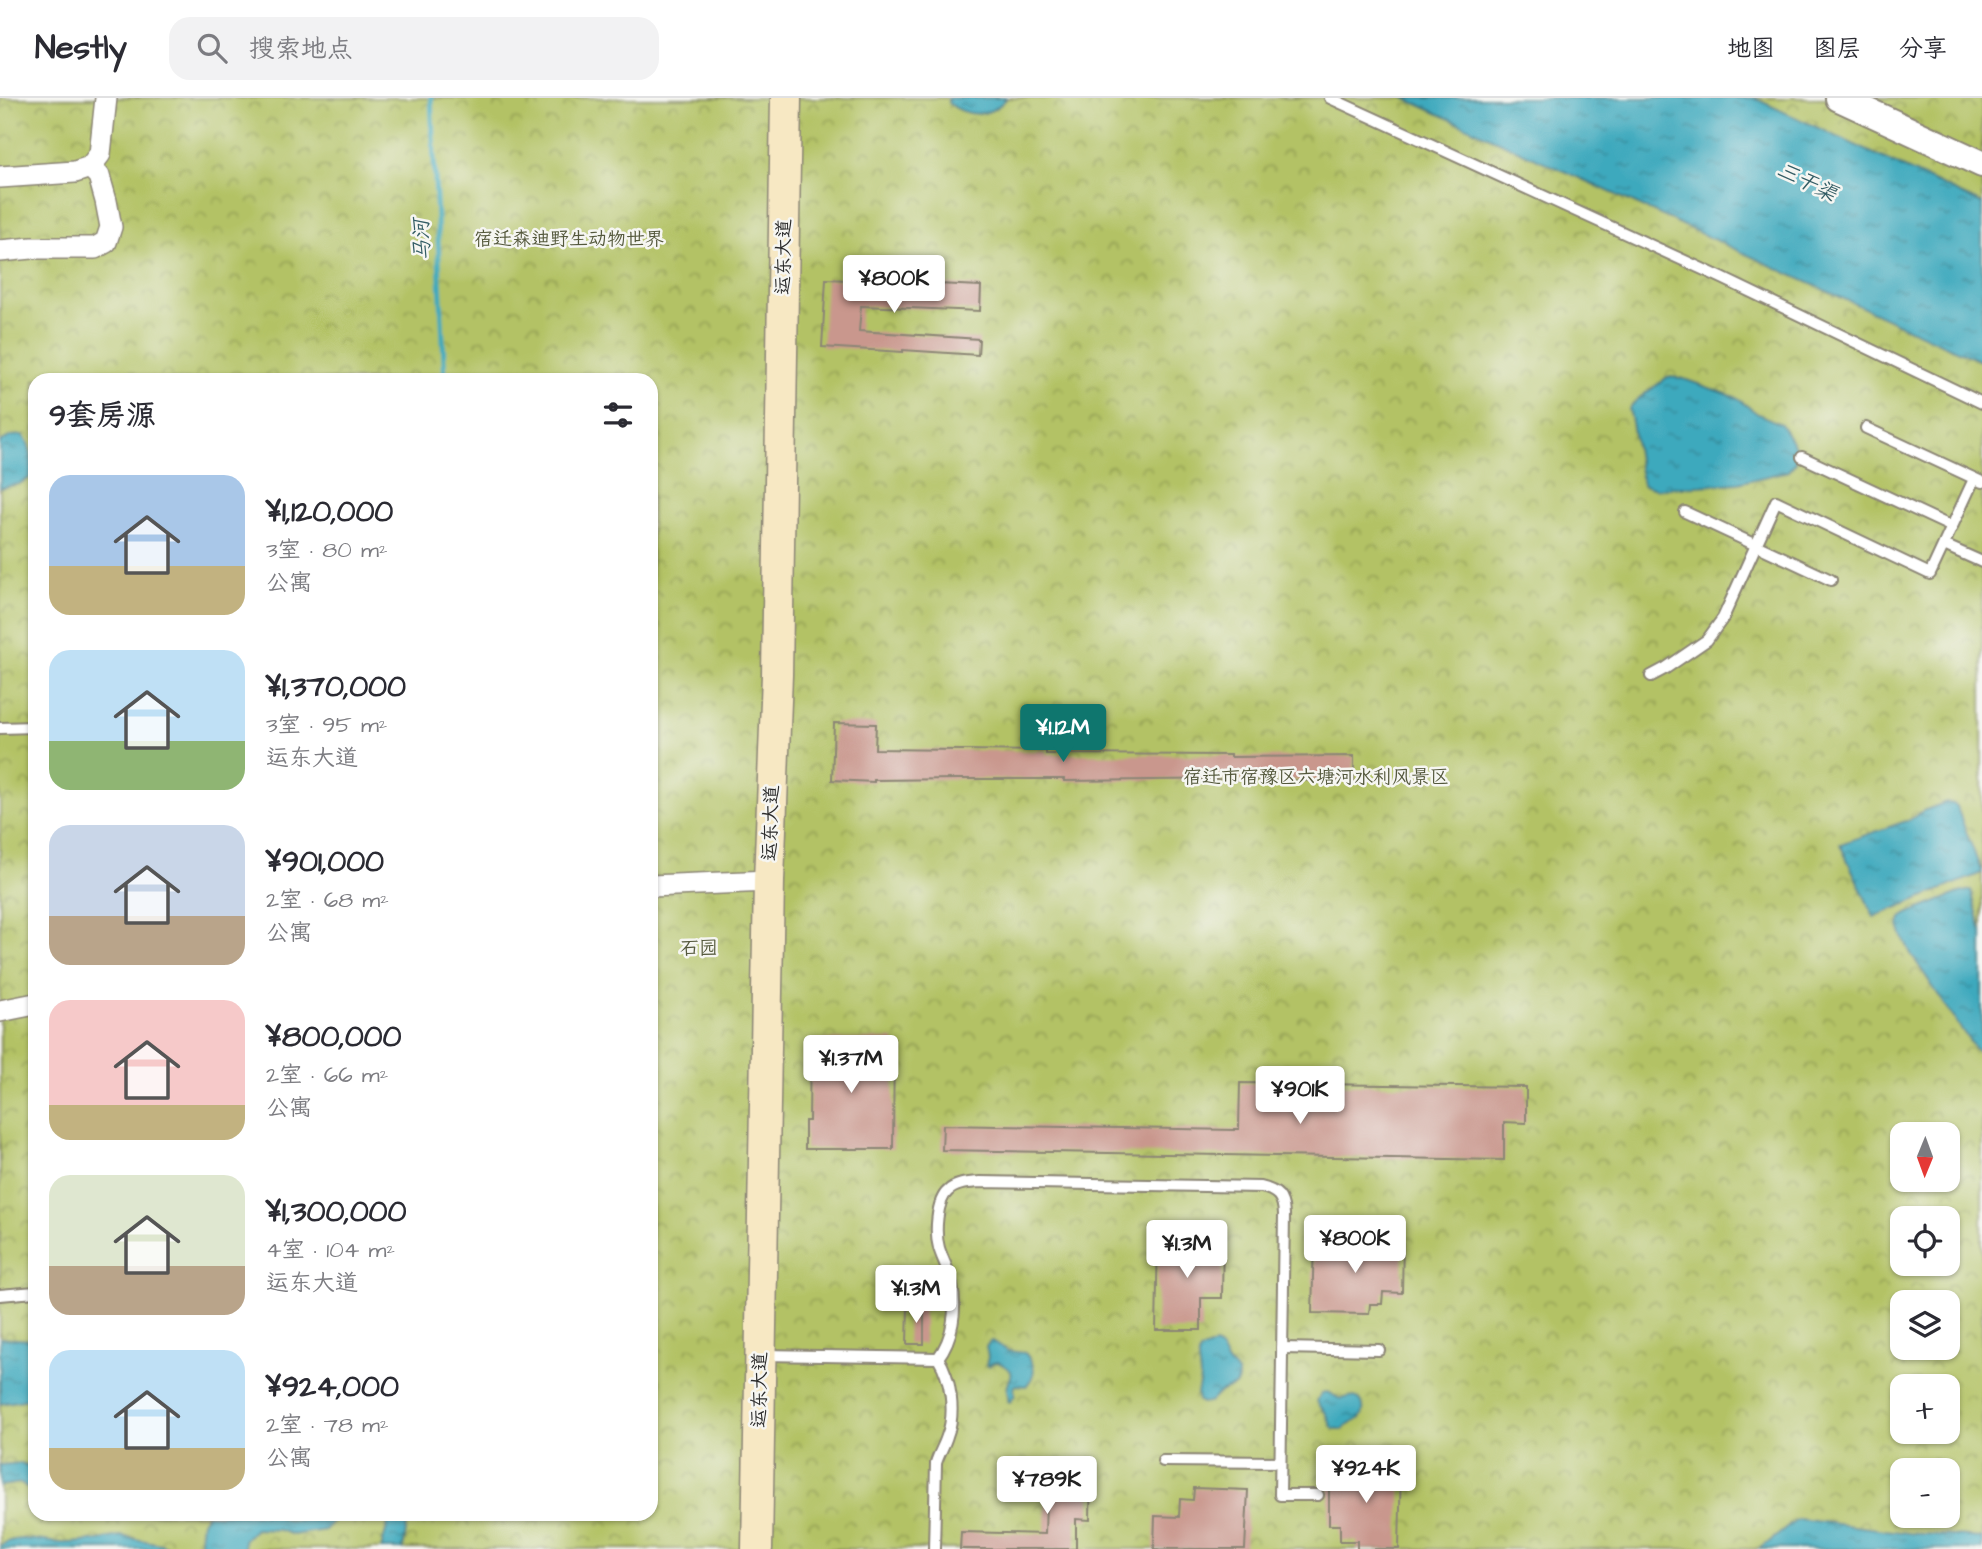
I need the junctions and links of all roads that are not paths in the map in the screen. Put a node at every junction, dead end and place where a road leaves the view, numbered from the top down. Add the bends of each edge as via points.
1 (106, 98) edge
2 (786, 98) edge
3 (1330, 98) edge
4 (1839, 98) edge
5 (1982, 164) edge
6 (90, 167) junction
7 (0, 177) edge
8 (0, 251) edge
9 (1982, 403) edge
10 (1866, 428) dead end
11 (1801, 457) dead end
12 (1978, 481) edge
13 (1685, 512) dead end
14 (1952, 527) junction
15 (1756, 545) junction
16 (1944, 545) junction
17 (1982, 562) edge
18 (1831, 580) dead end
19 (1651, 676) dead end
20 (28, 727) edge
21 (0, 728) edge
22 (769, 881) junction
23 (658, 886) edge
24 (28, 1005) edge
25 (0, 1011) edge
26 (28, 1293) edge
27 (0, 1295) edge
28 (1282, 1348) junction
29 (1379, 1350) dead end
30 (760, 1355) junction
31 (938, 1358) junction
32 (1163, 1461) dead end
33 (1280, 1462) junction
34 (1318, 1495) dead end
35 (757, 1549) edge
36 (934, 1549) edge

1 - 6 street via 100,154
2 - 22 main road, 运东大道 via 777,675
3 - 9 lane
4 - 5 street
6 - 7 street
6 - 8 street via 99,176 106,201 111,227 106,242 94,248
10 - 12 lane
11 - 14 lane
12 - 14 lane
13 - 15 lane
14 - 16 lane
15 - 16 lane via 1776,501 1930,574
15 - 18 lane
15 - 19 lane via 1723,618 1707,640
16 - 17 lane
20 - 21 lane
22 - 23 street
22 - 30 main road, 运东大道
24 - 25 street
26 - 27 lane
28 - 29 lane
28 - 31 lane via 1284,1214 1282,1199 1275,1191 1261,1187 980,1182 951,1188 937,1219 939,1248 953,1285 954,1307 951,1335
28 - 33 lane
30 - 31 lane
30 - 35 main road, 运东大道
31 - 36 lane via 946,1371 951,1408 947,1437 936,1463
32 - 33 lane
33 - 34 lane via 1280,1495

